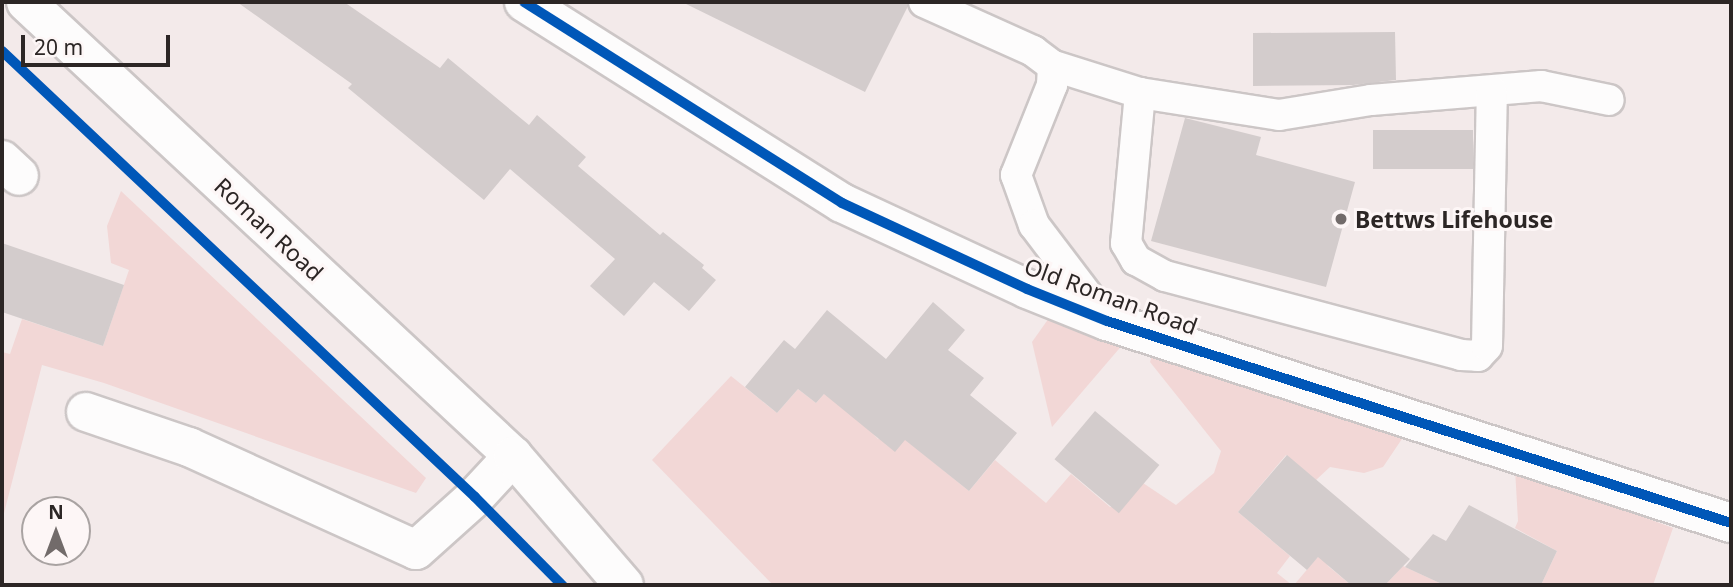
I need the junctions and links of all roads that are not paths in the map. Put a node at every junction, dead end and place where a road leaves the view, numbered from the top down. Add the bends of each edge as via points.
1 (26, 2) edge
2 (524, 2) edge
3 (925, 2) edge
4 (1051, 65) junction
5 (1492, 90) junction
6 (1140, 93) junction
7 (1609, 100) dead end
8 (1107, 321) junction
9 (86, 412) dead end
10 (513, 457) junction
11 (1731, 523) edge
12 (624, 585) edge

1 - 10 street, Roman Road
2 - 8 street, Old Roman Road via 842,203
3 - 4 lane via 1033,51
4 - 6 lane
4 - 8 lane via 1052,85 1016,175 1034,225
5 - 6 lane via 1371,100 1279,116
5 - 6 lane via 1488,333 1487,346 1478,356 1164,276 1136,260 1126,243
5 - 7 lane via 1541,86
8 - 11 street, Old Roman Road
9 - 10 street via 188,447 416,550
10 - 12 street, Roman Road

